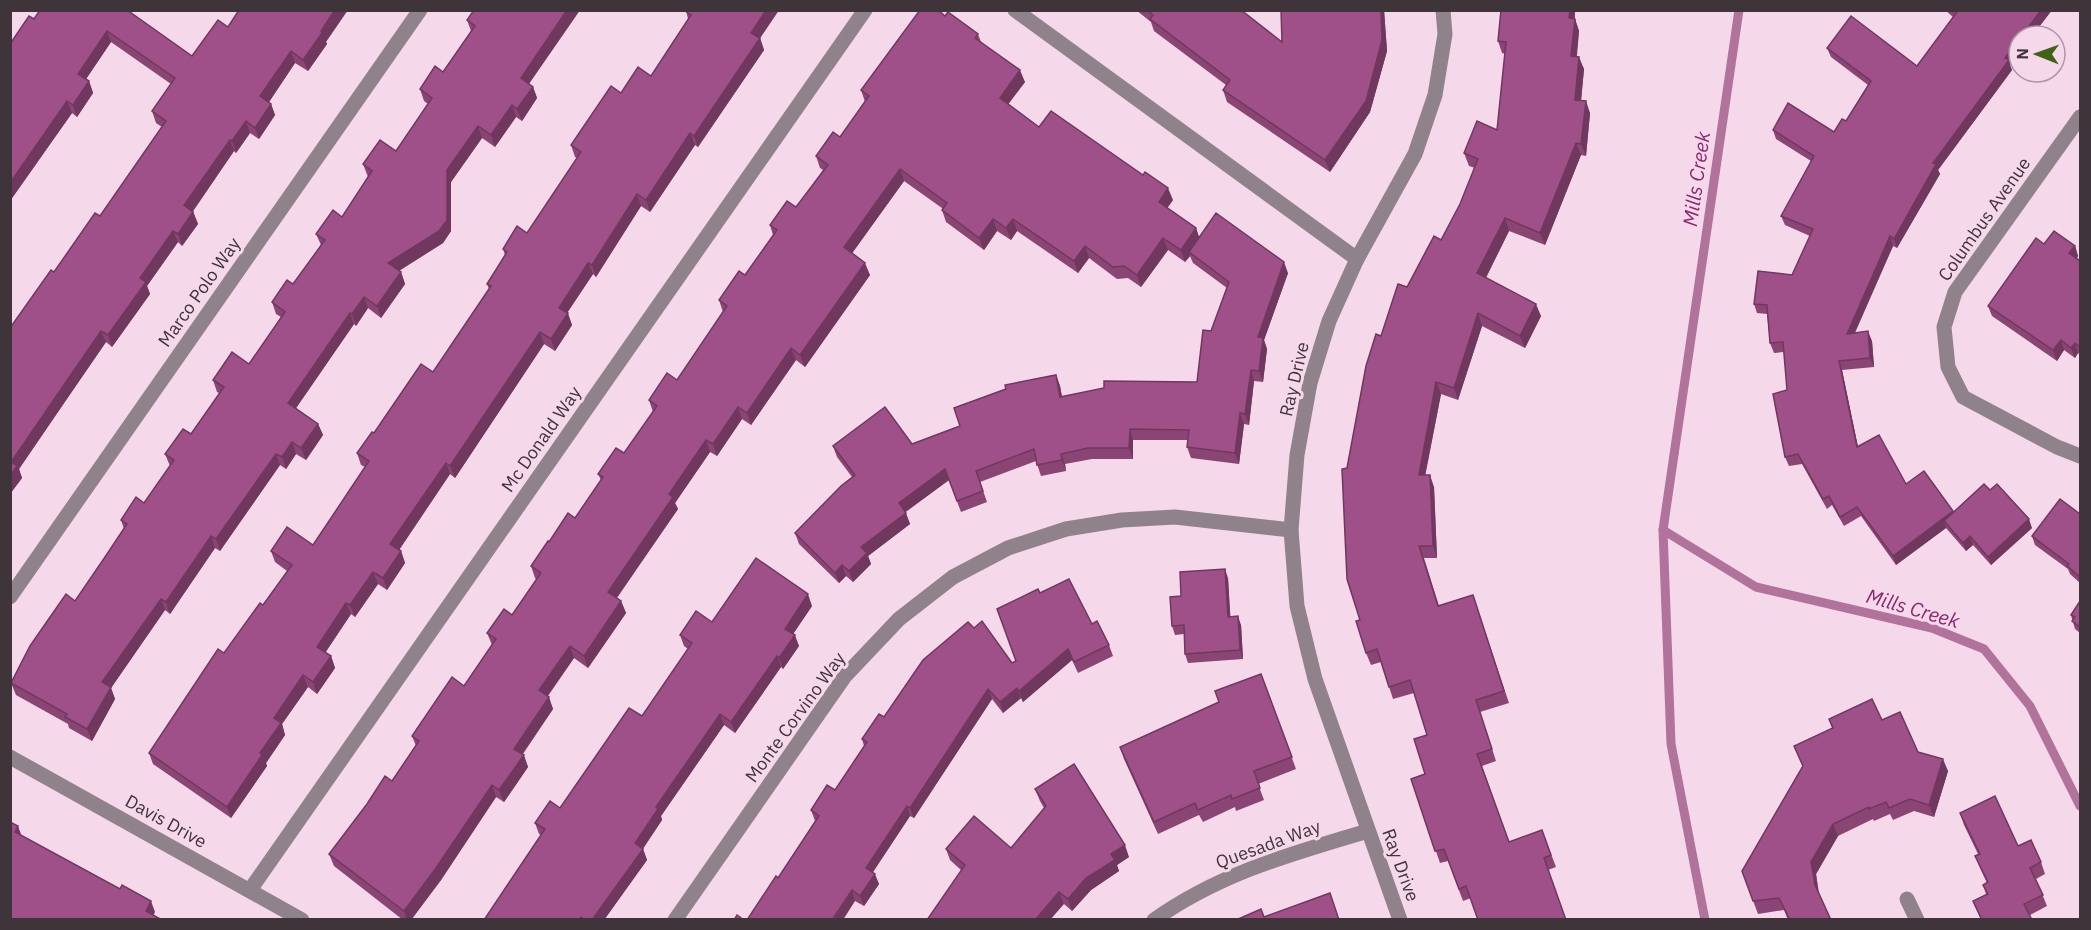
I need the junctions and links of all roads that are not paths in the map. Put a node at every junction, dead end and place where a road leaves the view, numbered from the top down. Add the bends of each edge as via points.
1 (420, 10) edge
2 (865, 10) edge
3 (1015, 10) edge
4 (1443, 10) edge
5 (2080, 117) edge
6 (1357, 259) junction
7 (2080, 456) edge
8 (1291, 530) junction
9 (10, 597) edge
10 (10, 757) edge
11 (1368, 831) junction
12 (250, 890) junction
13 (1907, 899) dead end
14 (302, 920) edge
15 (675, 920) edge
16 (1154, 920) edge
17 (1400, 920) edge
18 (1917, 920) edge

1 - 9 street, Marco Polo Way
2 - 12 street, Mc Donald Way
3 - 6 street
4 - 6 street, Ray Drive via 1436,95 1415,154
5 - 7 street, Columbus Avenue via 1955,292 1944,327 1948,367 1963,397
6 - 8 street, Ray Drive via 1329,321 1310,383
8 - 11 street, Ray Drive via 1298,606 1315,679
8 - 15 street, Monte Corvino Way via 1175,517 1122,520 1066,529 1008,548 953,577 899,619 845,676
10 - 12 street, Davis Drive
11 - 16 street, Quesada Way via 1266,861 1217,882
11 - 17 street, Ray Drive
12 - 14 street, Davis Drive
13 - 18 street

